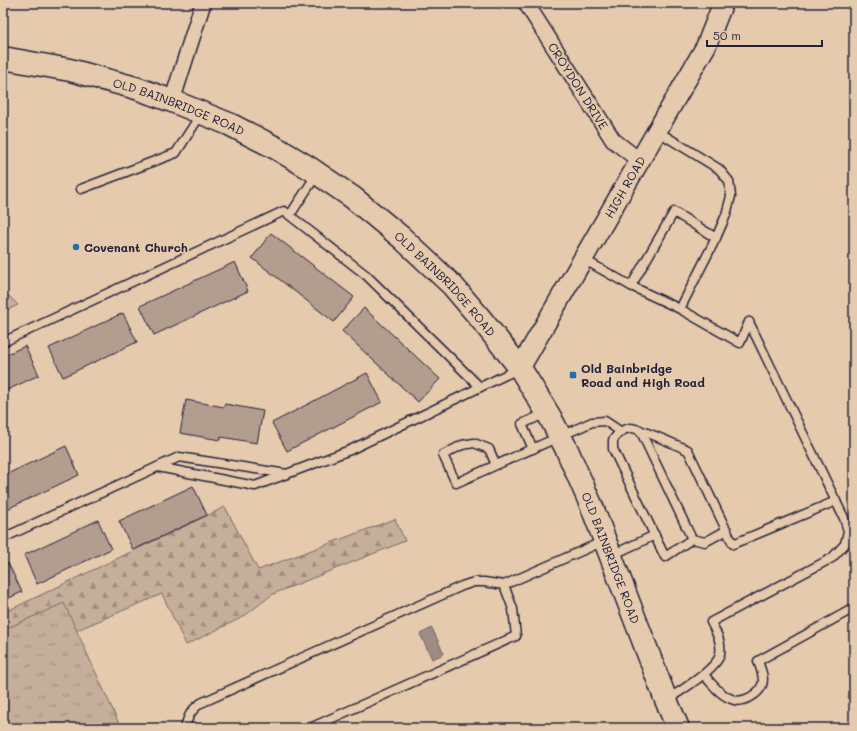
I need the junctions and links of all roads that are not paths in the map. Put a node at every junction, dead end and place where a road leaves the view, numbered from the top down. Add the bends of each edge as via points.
1 (203, 3) edge
2 (526, 3) edge
3 (723, 3) edge
4 (3, 58) edge
5 (172, 101) junction
6 (202, 113) junction
7 (657, 131) junction
8 (640, 161) junction
9 (318, 174) junction
10 (82, 189) dead end
11 (290, 215) junction
12 (716, 238) junction
13 (583, 259) junction
14 (631, 286) junction
15 (680, 309) junction
16 (3, 342) edge
17 (520, 368) junction
18 (480, 387) junction
19 (546, 412) junction
20 (640, 430) junction
21 (620, 431) junction
22 (560, 437) junction
23 (533, 449) junction
24 (496, 465) junction
25 (158, 467) junction
26 (288, 474) junction
27 (836, 501) junction
28 (727, 530) junction
29 (654, 535) junction
30 (3, 538) edge
31 (692, 539) junction
32 (608, 548) junction
33 (504, 585) junction
34 (854, 608) edge
35 (704, 674) junction
36 (666, 700) junction
37 (185, 728) edge
38 (310, 728) edge
39 (678, 728) edge

1 - 5 street
2 - 8 street, CROYDON DRIVE via 613,140
3 - 7 street, HIGH ROAD via 706,46
4 - 5 main road, OLD BAINBRIDGE ROAD via 70,70
5 - 6 main road, OLD BAINBRIDGE ROAD
6 - 9 main road, OLD BAINBRIDGE ROAD via 276,148
6 - 10 lane via 176,153
7 - 8 street, HIGH ROAD
7 - 12 lane via 719,169 729,181 731,196
8 - 13 street, HIGH ROAD
9 - 11 lane
9 - 17 main road, OLD BAINBRIDGE ROAD via 352,197 402,238 452,285
11 - 16 lane via 284,211
11 - 18 lane via 366,275
12 - 14 lane via 674,212
12 - 15 lane
13 - 14 lane
13 - 17 street, HIGH ROAD
14 - 15 lane
15 - 27 lane via 740,343 749,322
17 - 18 lane
17 - 19 main road, OLD BAINBRIDGE ROAD
18 - 26 lane via 350,450
19 - 22 main road, OLD BAINBRIDGE ROAD
19 - 23 lane via 522,424
20 - 21 lane via 631,428
20 - 28 lane via 688,450
20 - 31 lane
21 - 22 lane via 604,421 592,422
21 - 29 lane via 613,440 613,449
22 - 23 lane
22 - 32 main road, OLD BAINBRIDGE ROAD
23 - 24 lane
24 - 24 lane via 456,483 443,455 474,443 489,449
25 - 26 lane via 179,457
25 - 26 lane via 255,486
25 - 30 lane
27 - 28 lane via 733,544
27 - 35 lane via 848,531 845,544 832,558 711,622 719,639 720,656
28 - 31 lane via 705,542
29 - 31 lane via 665,557
29 - 32 lane
32 - 33 lane
32 - 36 main road, OLD BAINBRIDGE ROAD
33 - 37 lane via 474,582 462,586 209,699 194,707
33 - 38 lane via 513,610 516,636
34 - 35 lane via 758,661 762,672 762,685 755,695 745,700 736,701 722,695
35 - 36 lane
36 - 39 main road, OLD BAINBRIDGE ROAD

